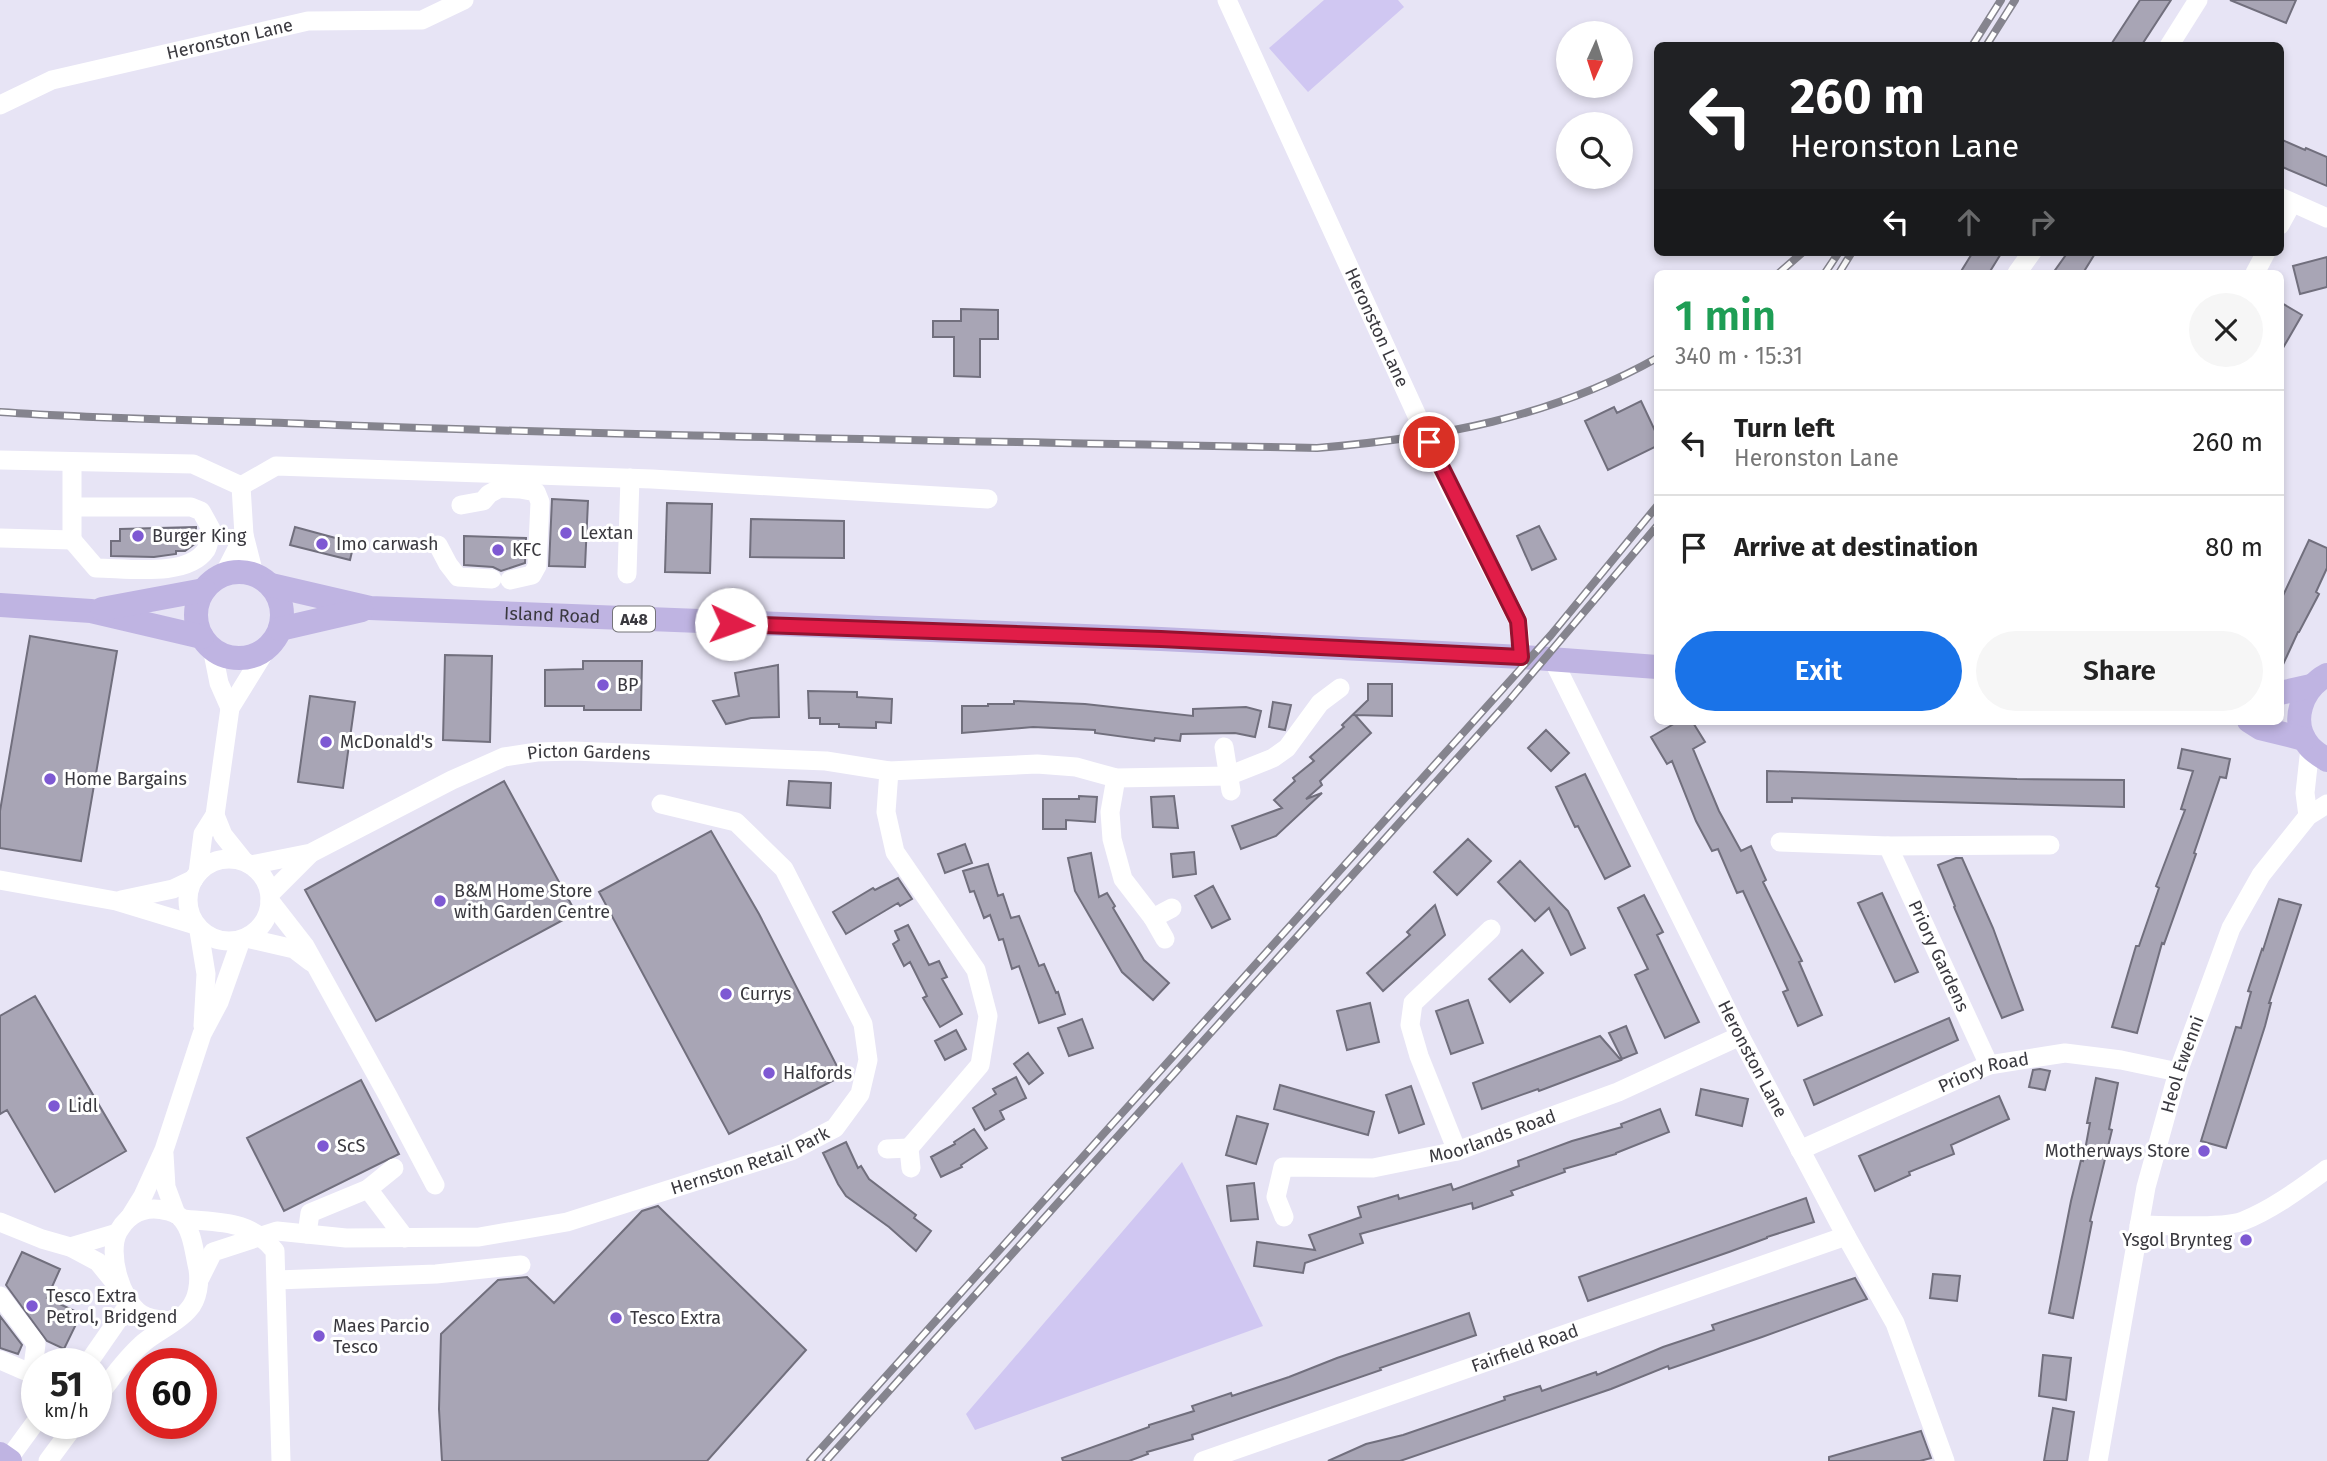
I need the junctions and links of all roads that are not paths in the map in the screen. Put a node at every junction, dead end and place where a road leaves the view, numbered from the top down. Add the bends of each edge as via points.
1 (464, 0) edge
2 (1227, 0) edge
3 (2198, 0) edge
4 (2172, 42) edge
5 (0, 105) edge
6 (2286, 200) edge
7 (2327, 218) edge
8 (0, 460) edge
9 (72, 463) junction
10 (630, 478) junction
11 (241, 486) junction
12 (988, 499) dead end
13 (461, 505) dead end
14 (73, 507) junction
15 (244, 535) junction
16 (0, 538) edge
17 (72, 540) junction
18 (438, 545) dead end
19 (224, 574) junction
20 (627, 574) dead end
21 (262, 580) junction
22 (204, 590) junction
23 (0, 606) edge
24 (370, 608) junction
25 (91, 611) junction
26 (274, 638) junction
27 (207, 642) junction
28 (1521, 657) junction
29 (1553, 660) junction
30 (1654, 667) edge
31 (2322, 677) edge
32 (1340, 688) dead end
33 (2284, 691) edge
34 (230, 708) junction
35 (2255, 725) edge
36 (1224, 747) dead end
37 (2314, 749) edge
38 (889, 771) junction
39 (1116, 778) junction
40 (1229, 784) junction
41 (661, 804) dead end
42 (2327, 804) edge
43 (215, 815) junction
44 (2308, 816) junction
45 (1780, 842) dead end
46 (2050, 845) dead end
47 (1888, 846) junction
48 (311, 853) junction
49 (247, 862) junction
50 (196, 876) junction
51 (0, 880) edge
52 (270, 897) junction
53 (116, 901) junction
54 (1172, 908) dead end
55 (1153, 918) junction
56 (197, 928) junction
57 (1491, 929) dead end
58 (243, 939) junction
59 (1165, 939) dead end
60 (315, 965) junction
61 (202, 1034) junction
62 (1740, 1036) junction
63 (1989, 1065) junction
64 (2178, 1072) junction
65 (909, 1148) junction
66 (887, 1149) dead end
67 (164, 1150) junction
68 (1800, 1150) junction
69 (1457, 1152) junction
70 (394, 1168) dead end
71 (911, 1168) dead end
72 (2327, 1169) edge
73 (435, 1185) dead end
74 (368, 1189) junction
75 (179, 1216) junction
76 (1284, 1217) dead end
77 (0, 1222) edge
78 (124, 1225) junction
79 (2139, 1225) junction
80 (307, 1234) junction
81 (263, 1236) junction
82 (1846, 1236) junction
83 (405, 1238) junction
84 (71, 1247) junction
85 (521, 1265) dead end
86 (200, 1278) junction
87 (276, 1280) junction
88 (0, 1296) edge
89 (126, 1298) junction
90 (172, 1321) junction
91 (36, 1348) edge
92 (97, 1348) edge
93 (0, 1360) edge
94 (21, 1370) edge
95 (112, 1379) edge
96 (22, 1439) edge
97 (64, 1439) edge
98 (6, 1459) edge
99 (48, 1461) edge
100 (281, 1461) edge
101 (1203, 1461) edge
102 (1945, 1461) edge
103 (2098, 1461) edge

1 - 5 street, Heronston Lane via 422,20 294,24 52,80
2 - 28 street, Heronston Lane via 1451,490 1518,621
3 - 4 street
6 - 7 street
8 - 9 street
9 - 11 street via 193,464
9 - 14 street
10 - 11 street via 276,466
10 - 12 street
10 - 20 street
11 - 15 street
13 - 18 street via 483,501 500,488 536,492 540,502 537,566 532,575 501,580 458,577
14 - 17 street
14 - 17 street via 191,507 201,511 211,529 207,550 188,565 173,569 96,568
15 - 19 street
15 - 21 street
16 - 17 street
19 - 21 main road, A48 via 239,572
19 - 22 main road, A48
21 - 24 main road, A48
21 - 26 main road via 279,597 282,610
22 - 25 main road, A48
22 - 27 main road via 196,618
23 - 25 main road, A48
24 - 26 main road, A48
24 - 28 main road, Island Road / A48
25 - 27 main road, A48
26 - 27 main road, A48 via 254,655 242,658 227,656
26 - 34 street
27 - 34 street
28 - 29 main road, Island Road / A48
29 - 30 main road, Island Road / A48
29 - 62 street, Heronston Lane
31 - 33 main road
31 - 37 main road via 2300,708 2300,725
32 - 40 street via 1320,703 1287,748
34 - 43 street
35 - 37 main road
36 - 40 street
37 - 44 street via 2305,793
38 - 39 street, Picton Gardens via 1037,764 1076,766
38 - 48 street, Picton Gardens via 826,761 526,753 504,757 452,780
38 - 65 street via 887,813 895,852 976,970 988,1016 980,1065
39 - 40 street, Picton Gardens
39 - 55 street via 1110,812 1112,839 1123,879
41 - 83 street, Hernston Retail Park via 736,822 783,869 863,1024 868,1060 860,1094 835,1128 792,1151 567,1222 479,1237
42 - 44 street, Heol Ewenni
43 - 49 street via 223,835
43 - 50 street via 204,834
44 - 64 street, Heol Ewenni via 2261,875 2231,928
45 - 47 street
46 - 47 street
47 - 63 street, Priory Gardens
48 - 49 street, Picton Gardens
48 - 52 street, Picton Gardens
49 - 50 street via 225,859 211,863
49 - 52 street via 266,881
50 - 53 street via 173,888
50 - 56 street via 188,908
51 - 53 street
52 - 58 street via 261,926
52 - 60 street
53 - 56 street
54 - 55 street
55 - 59 street
56 - 58 street via 215,939
56 - 61 street via 206,974
57 - 69 street via 1413,1003 1410,1025 1419,1056
58 - 60 street via 294,949
58 - 61 street
60 - 73 street
61 - 67 street
62 - 68 street, Heronston Lane
62 - 69 street, Moorlands Road via 1618,1092
63 - 64 street, Priory Road via 2065,1053
63 - 68 street, Priory Road
64 - 79 street, Heol Ewenni
65 - 66 street
65 - 71 street
67 - 75 street via 166,1187
67 - 78 street via 144,1196
68 - 82 street, Heronston Lane
69 - 76 street, Moorlands Road via 1373,1168 1283,1167 1276,1197
70 - 74 street
72 - 79 street via 2241,1222
74 - 80 street via 310,1213
74 - 83 street
75 - 78 street, Hernston Retail Park via 158,1208 143,1209
75 - 81 street, Hernston Retail Park via 240,1225
75 - 86 street via 190,1232
77 - 84 street
78 - 84 street, Hernston Retail Park
78 - 89 street via 114,1254
79 - 103 street, Heol Ewenni
80 - 81 street, Hernston Retail Park via 277,1231
80 - 83 street, Hernston Retail Park
81 - 86 street, Hernston Retail Park via 213,1252
81 - 87 street via 275,1251
82 - 101 street, Fairfield Road
82 - 102 street, Heronston Lane via 1895,1322
84 - 89 street via 98,1262
85 - 87 street via 436,1274
86 - 90 street, Hernston Retail Park via 189,1310
87 - 100 street
88 - 91 street
89 - 90 street via 153,1320
89 - 92 street
90 - 95 street, Hernston Retail Park via 142,1343
93 - 94 street
96 - 98 street
97 - 99 street

